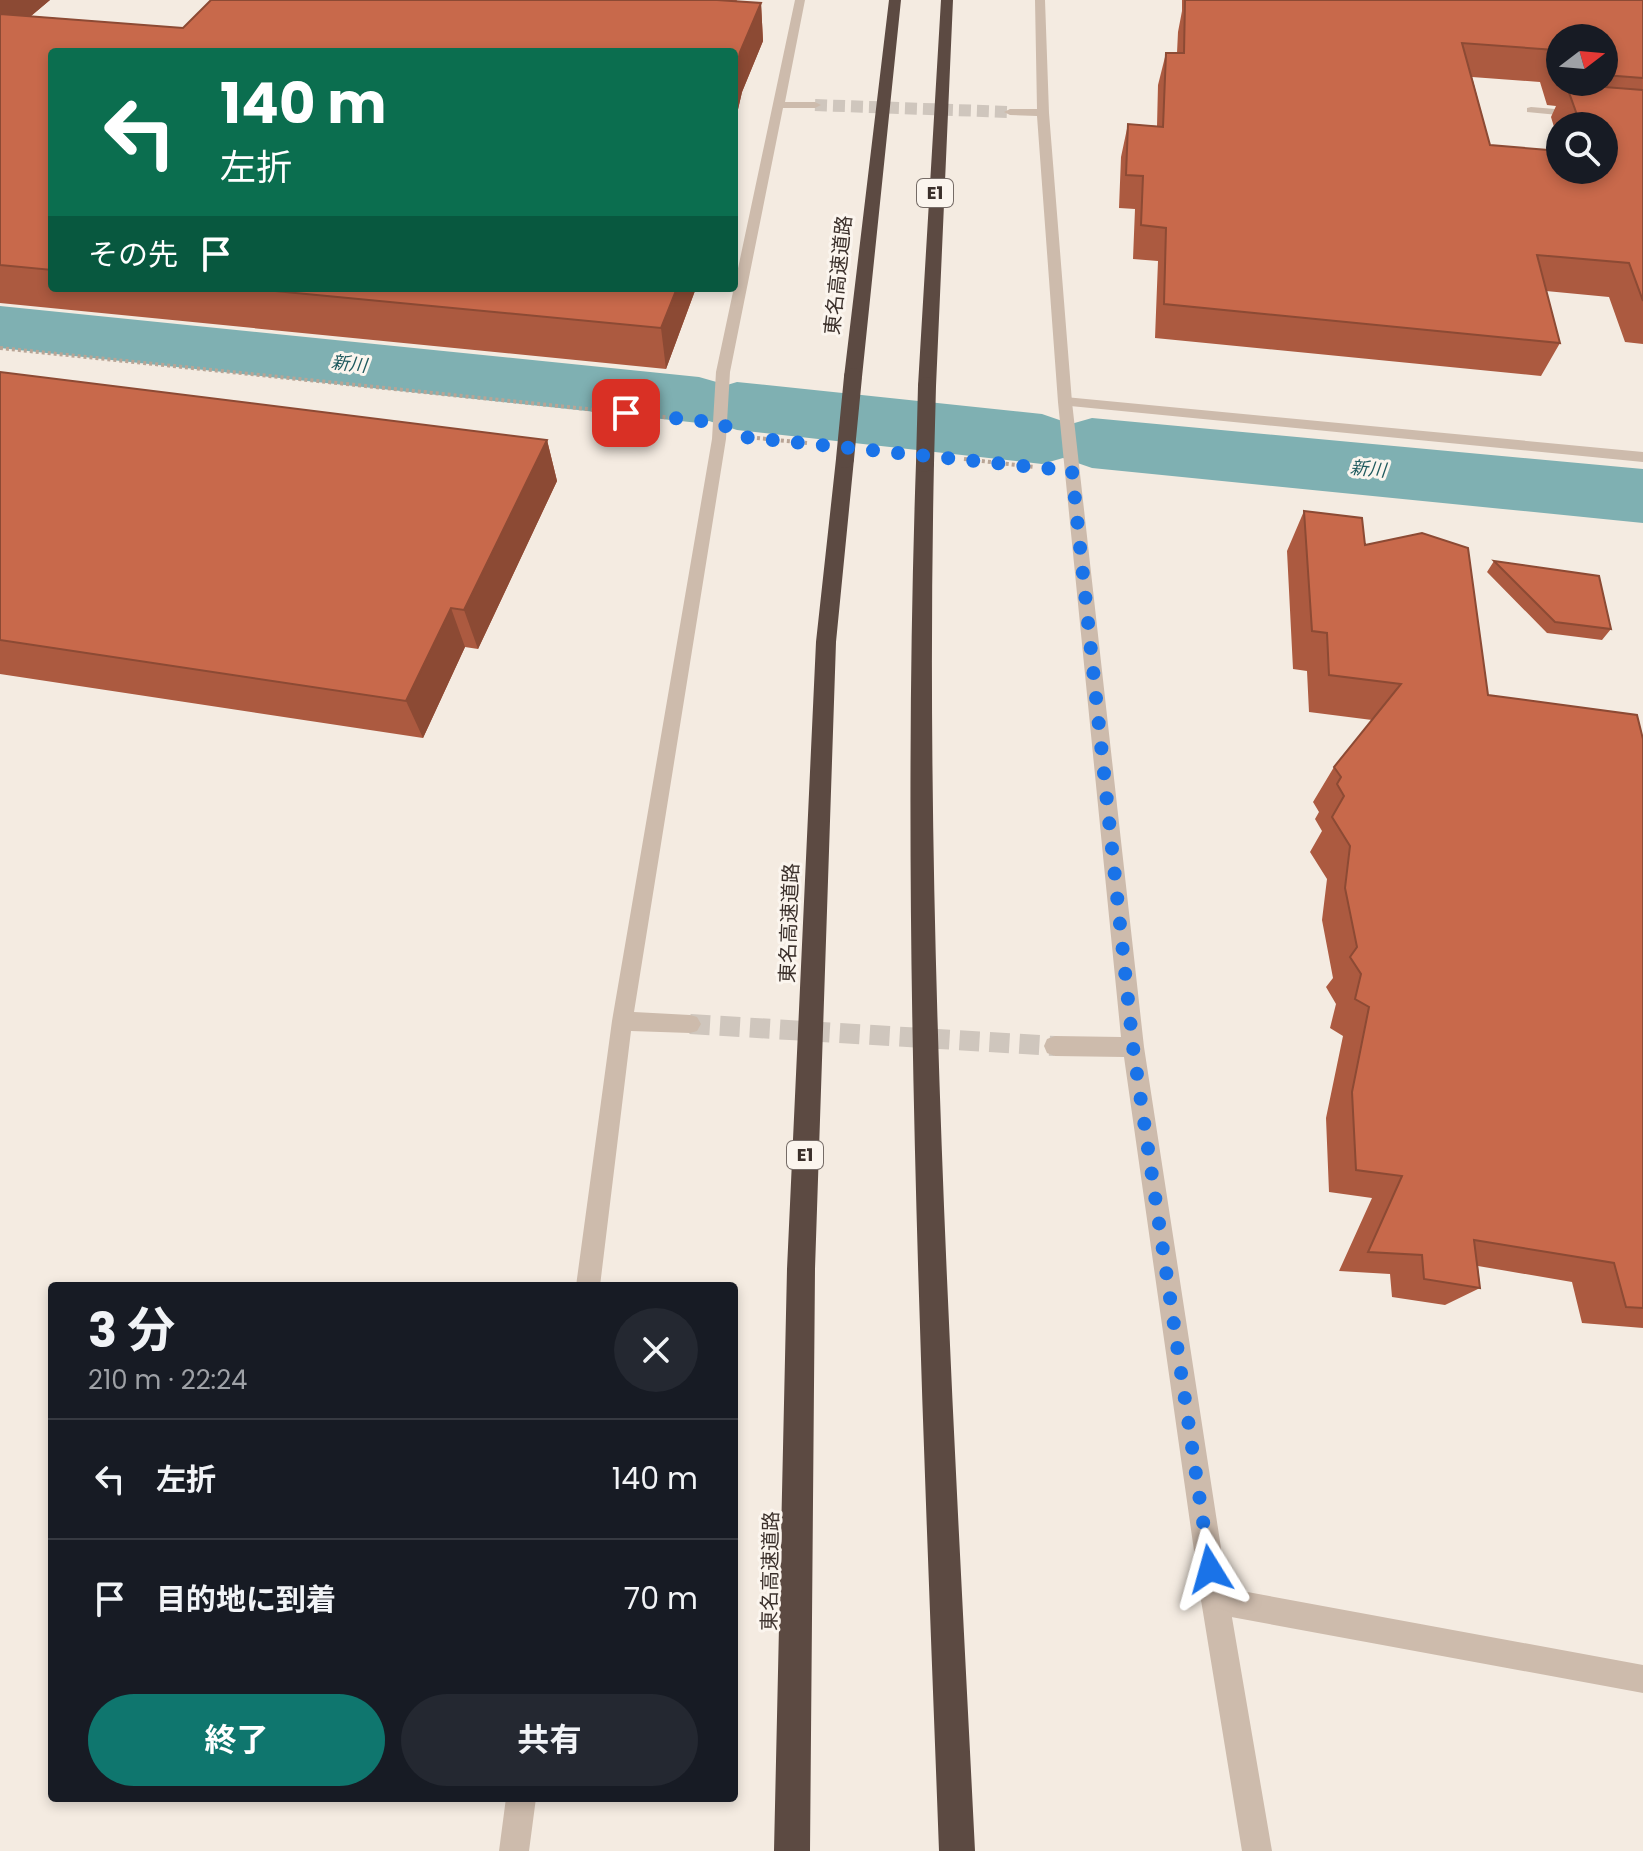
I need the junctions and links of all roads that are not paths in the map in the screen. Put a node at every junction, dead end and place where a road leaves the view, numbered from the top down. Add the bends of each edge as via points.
1 (800, 0) edge
2 (895, 0) edge
3 (947, 0) edge
4 (1040, 0) edge
5 (776, 105) junction
6 (815, 105) tunnel mouth
7 (1531, 110) dead end
8 (1010, 112) tunnel mouth
9 (1559, 112) edge
10 (1043, 113) junction
11 (1065, 402) junction
12 (1643, 457) edge
13 (622, 1021) junction
14 (690, 1024) tunnel mouth
15 (1055, 1046) tunnel mouth
16 (1133, 1047) junction
17 (589, 1282) edge
18 (1215, 1600) junction
19 (1643, 1679) edge
20 (520, 1802) edge
21 (514, 1851) edge
22 (792, 1851) edge
23 (957, 1851) edge
24 (1257, 1851) edge

1 - 5 street
2 - 22 highway, 東名高速道路 / E1, bridge via 826,642 801,1269
3 - 23 highway, E1, bridge via 920,642 932,1273
4 - 10 street
5 - 6 street
5 - 13 street via 723,372 720,423
7 - 9 street
8 - 10 street
10 - 11 street
11 - 12 street
11 - 16 street
13 - 14 street
13 - 17 street
15 - 16 street
16 - 18 street
18 - 19 street
18 - 24 street
20 - 21 street

